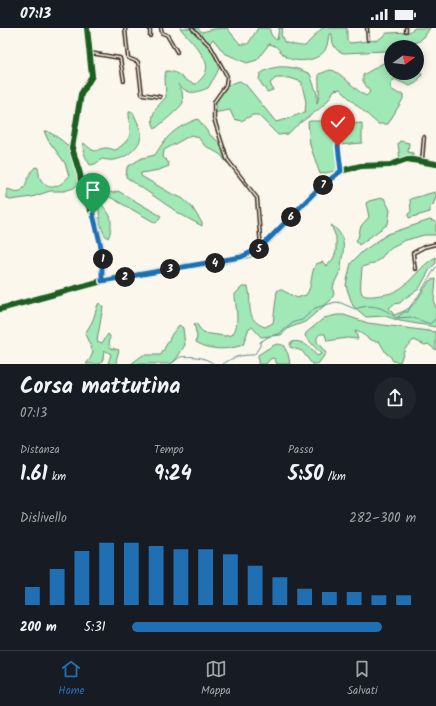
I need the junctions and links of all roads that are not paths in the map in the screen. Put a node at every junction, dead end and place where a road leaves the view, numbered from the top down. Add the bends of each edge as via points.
1 (87, 28) edge
2 (125, 28) edge
3 (150, 28) edge
4 (161, 28) edge
5 (192, 28) edge
6 (367, 28) edge
7 (406, 28) edge
8 (406, 31) dead end
9 (150, 36) dead end
10 (368, 40) dead end
11 (177, 52) dead end
12 (90, 53) junction
13 (124, 81) dead end
14 (160, 97) dead end
15 (335, 121) dead end
16 (424, 137) dead end
17 (422, 161) junction
18 (436, 164) edge
19 (341, 171) junction
20 (436, 244) edge
21 (261, 248) junction
22 (415, 269) dead end
23 (102, 281) junction
24 (0, 309) edge

1 - 12 street
2 - 14 street via 128,58 138,62 142,94
3 - 9 street
4 - 11 street
5 - 21 street via 210,45 226,75 226,85 214,102 214,121 227,159 258,199
6 - 10 street
7 - 8 street
12 - 13 street via 120,58
12 - 23 street via 92,77 81,94 72,148 81,175 83,194 95,219 101,243
15 - 19 street
16 - 17 street
17 - 18 street
17 - 19 street via 407,159 390,165 360,166
19 - 21 street via 319,188
20 - 22 street via 413,253
21 - 23 street via 248,255 227,260
23 - 24 street

